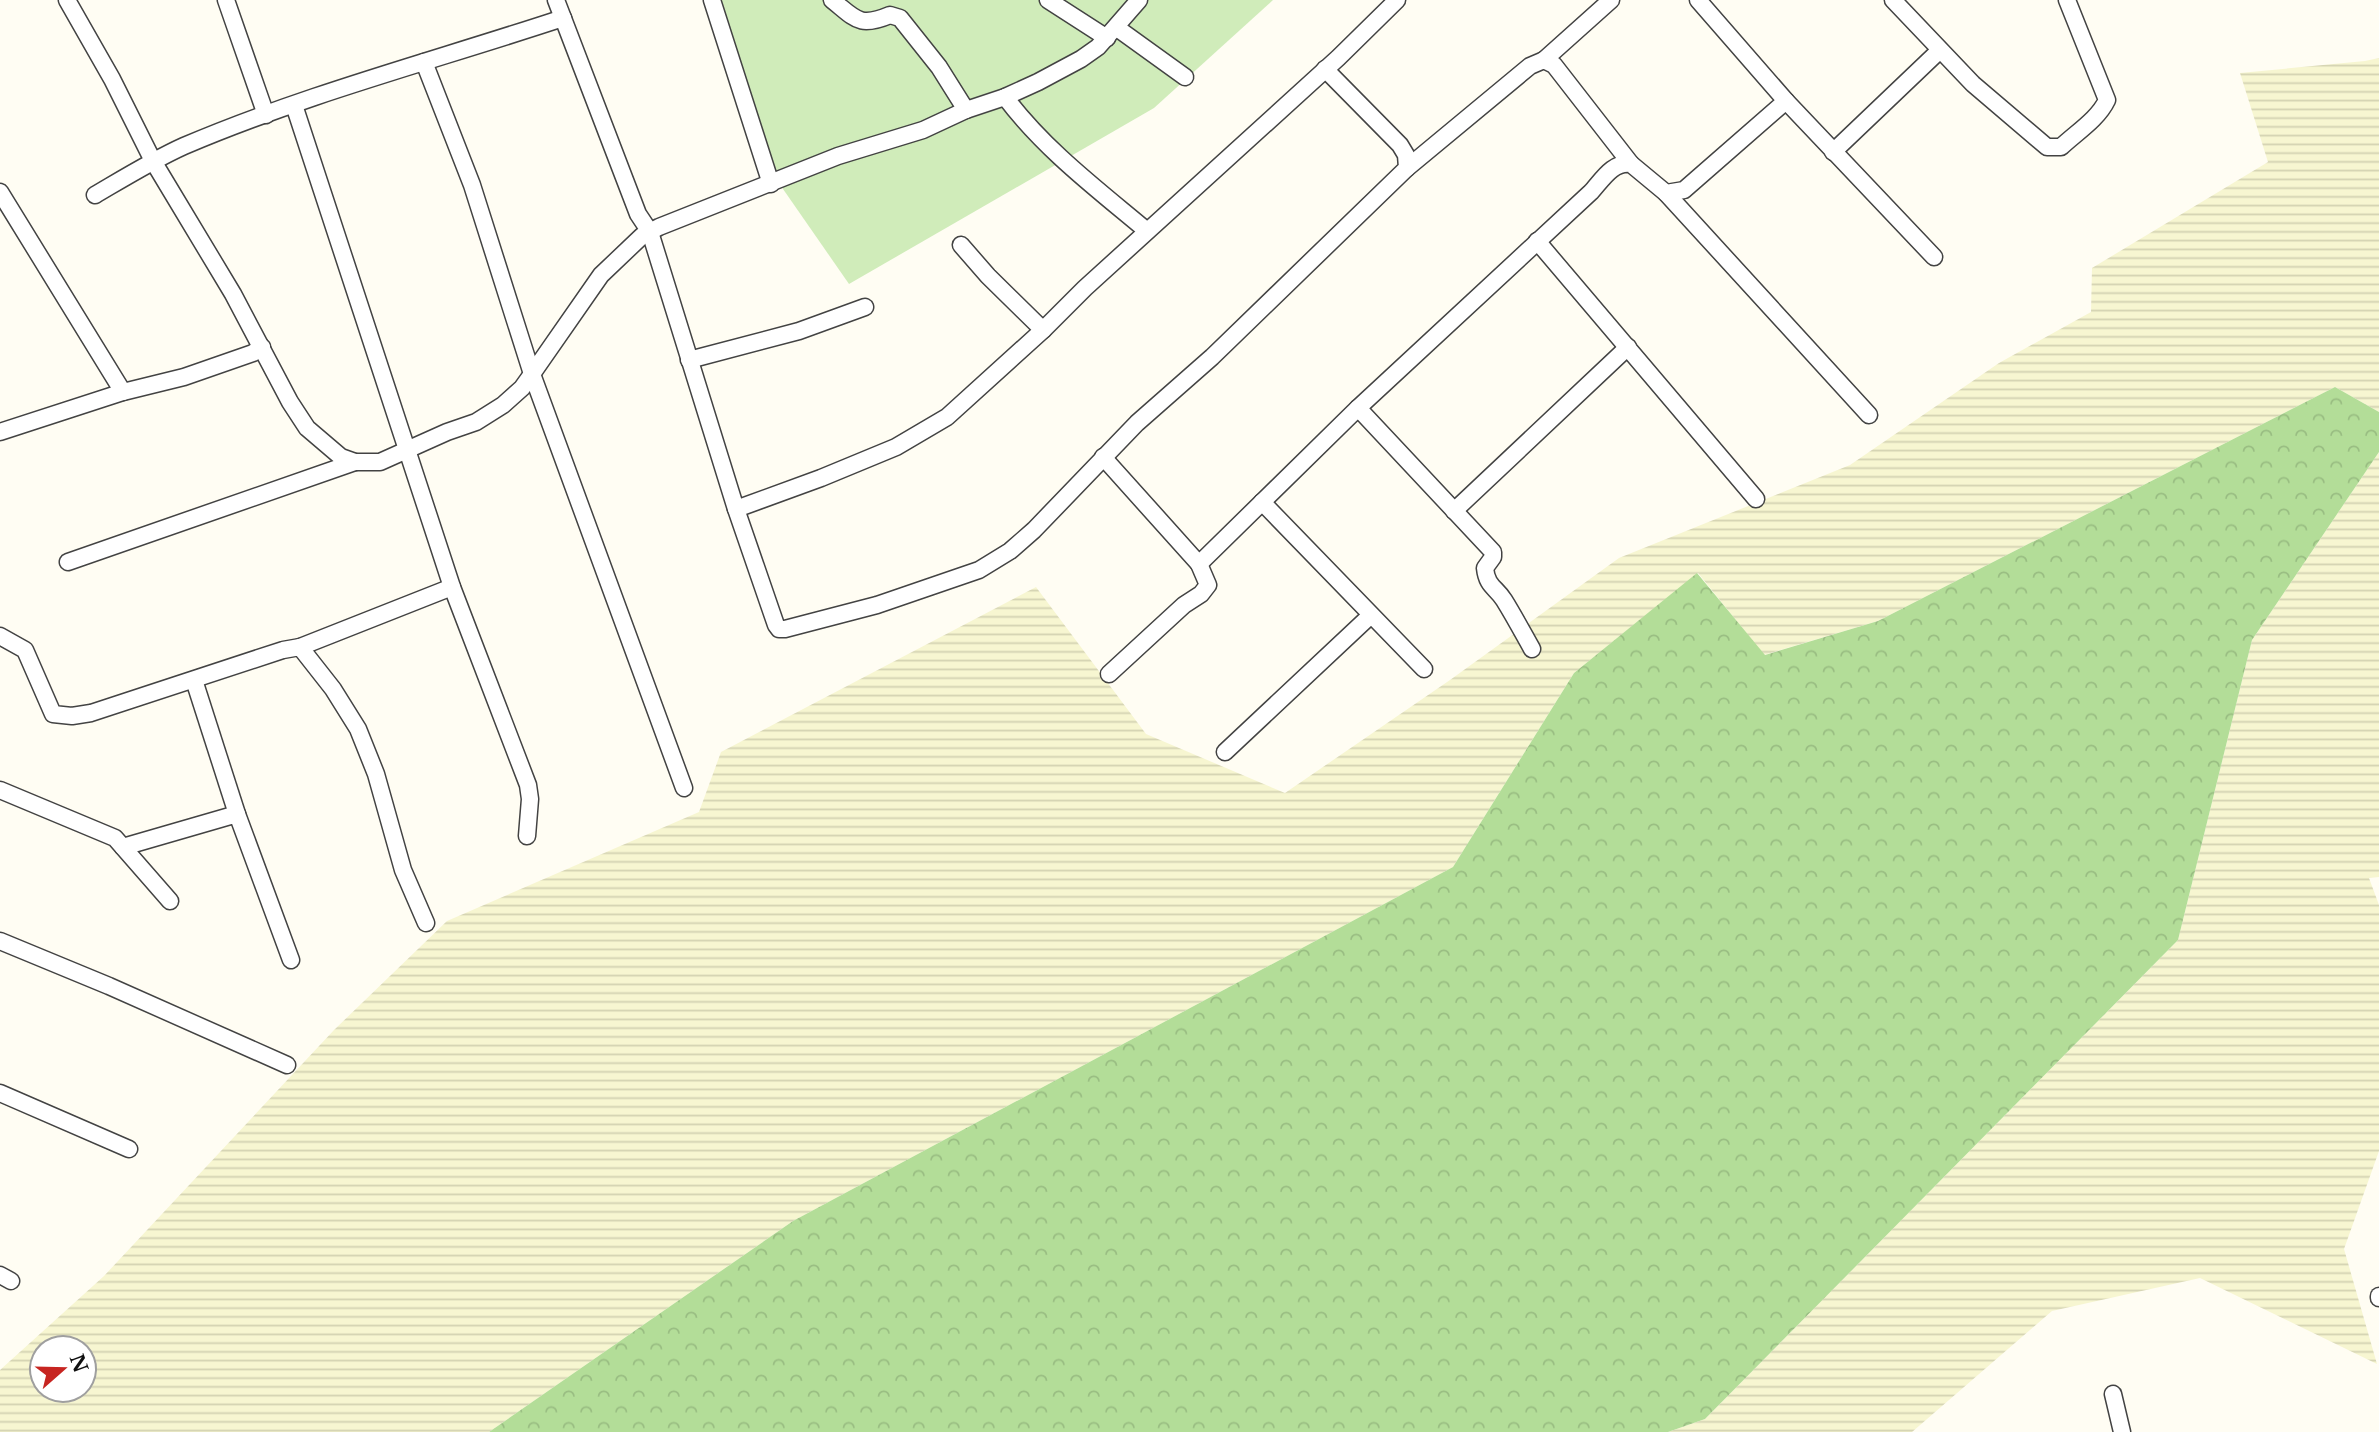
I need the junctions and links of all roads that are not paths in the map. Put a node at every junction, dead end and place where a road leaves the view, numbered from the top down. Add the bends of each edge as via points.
1 (67, 0) edge
2 (226, 0) edge
3 (556, 0) edge
4 (712, 0) edge
5 (832, 0) edge
6 (1048, 0) edge
7 (1139, 0) edge
8 (1397, 0) edge
9 (1611, 0) edge
10 (1698, 0) edge
11 (1894, 0) edge
12 (2067, 0) edge
13 (563, 18) junction
14 (1112, 33) junction
15 (1940, 50) junction
16 (1544, 60) junction
17 (424, 62) junction
18 (1325, 69) junction
19 (1185, 77) dead end
20 (1005, 97) junction
21 (1786, 101) junction
22 (294, 105) junction
23 (966, 110) junction
24 (266, 115) junction
25 (1833, 152) junction
26 (153, 161) junction
27 (1630, 164) junction
28 (1407, 168) junction
29 (771, 184) junction
30 (0, 192) edge
31 (1666, 193) junction
32 (95, 195) dead end
33 (1147, 231) junction
34 (650, 232) junction
35 (1537, 241) junction
36 (961, 245) dead end
37 (1934, 257) dead end
38 (865, 307) dead end
39 (1043, 330) junction
40 (262, 347) junction
41 (1628, 347) junction
42 (689, 360) junction
43 (532, 374) junction
44 (123, 392) junction
45 (1358, 408) junction
46 (1869, 415) dead end
47 (0, 432) edge
48 (407, 450) junction
49 (1103, 457) junction
50 (355, 462) junction
51 (1756, 499) dead end
52 (1262, 502) junction
53 (736, 509) junction
54 (1454, 511) junction
55 (68, 562) dead end
56 (1199, 564) junction
57 (452, 587) junction
58 (1371, 615) junction
59 (0, 636) edge
60 (300, 648) junction
61 (1532, 649) dead end
62 (1424, 669) dead end
63 (1109, 674) dead end
64 (194, 680) junction
65 (1225, 752) dead end
66 (684, 788) dead end
67 (0, 790) edge
68 (237, 814) junction
69 (527, 836) dead end
70 (123, 847) junction
71 (170, 901) dead end
72 (426, 923) dead end
73 (0, 941) edge
74 (291, 960) dead end
75 (287, 1065) dead end
76 (0, 1093) edge
77 (129, 1149) dead end
78 (2113, 1394) dead end
79 (2122, 1432) edge

1 - 26 street
2 - 24 street
3 - 13 street
4 - 29 street
5 - 23 street via 857,19 871,23 890,15 900,18
6 - 14 street
7 - 14 street
8 - 18 street
9 - 16 street
10 - 21 street
11 - 15 street
12 - 15 street via 2108,100 2100,115 2061,147 2047,147 2029,134
13 - 17 street
13 - 34 street via 638,214
14 - 19 street
14 - 20 street via 1082,59
15 - 25 street
16 - 27 street via 1554,65
16 - 28 street
17 - 22 street
17 - 43 street via 472,185
18 - 28 street via 1400,145
18 - 33 street
20 - 23 street
20 - 33 street via 1046,145
21 - 25 street
21 - 31 street via 1684,190
22 - 24 street
22 - 48 street
23 - 29 street
24 - 26 street
25 - 37 street
26 - 32 street
26 - 40 street
27 - 31 street
27 - 35 street via 1616,165
28 - 49 street
29 - 34 street
30 - 44 street
31 - 46 street
33 - 39 street
34 - 42 street
34 - 43 street via 601,275
35 - 41 street
35 - 45 street
36 - 39 street
38 - 42 street via 799,331
39 - 53 street via 947,417 896,447
40 - 44 street via 184,377
40 - 50 street via 307,428 330,450
41 - 51 street
41 - 54 street
42 - 53 street
43 - 48 street via 503,405 476,422
43 - 66 street
44 - 47 street
45 - 52 street
45 - 54 street
48 - 50 street via 380,462
48 - 57 street
49 - 53 street via 1034,530 979,570 877,605 785,629 776,625
49 - 56 street
50 - 55 street
52 - 56 street
52 - 58 street
54 - 61 street via 1493,552 1485,568 1490,587 1502,597
56 - 63 street via 1208,585 1201,594
57 - 60 street
57 - 69 street via 528,785
58 - 62 street
58 - 65 street
59 - 64 street via 24,650 53,714 91,713
60 - 64 street
60 - 72 street via 358,729 403,870
64 - 68 street
67 - 70 street via 101,831
68 - 70 street
68 - 74 street
70 - 71 street
73 - 75 street
76 - 77 street
78 - 79 street

